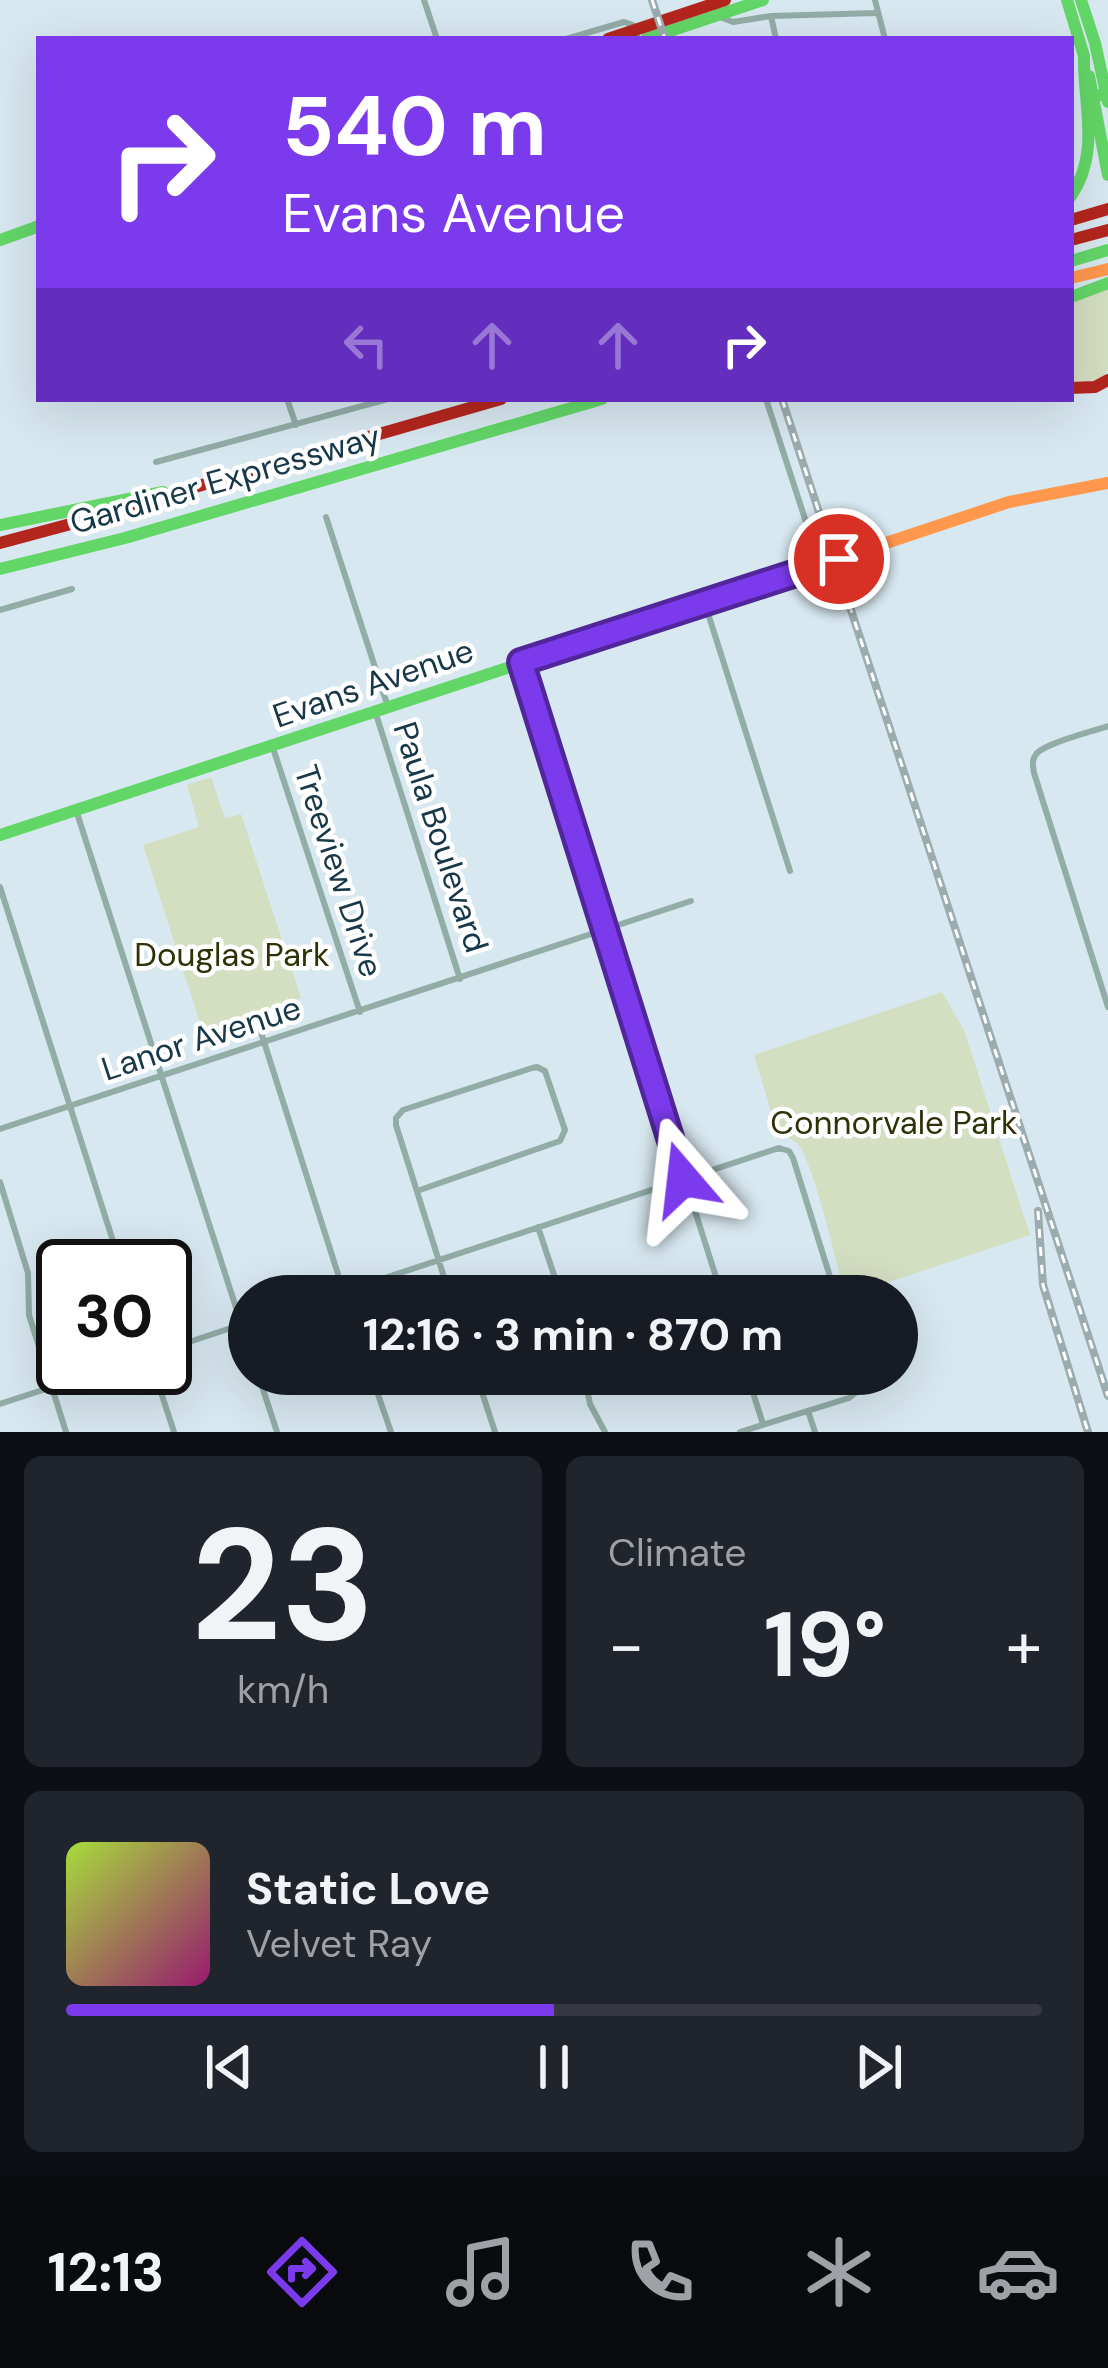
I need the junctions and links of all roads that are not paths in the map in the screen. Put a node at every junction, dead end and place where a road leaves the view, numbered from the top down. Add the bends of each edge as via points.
1 (424, 0) edge
2 (713, 0) edge
3 (725, 0) edge
4 (762, 0) edge
5 (875, 0) edge
6 (1067, 0) edge
7 (1081, 0) edge
8 (877, 13) junction
9 (771, 16) junction
10 (435, 36) edge
11 (576, 36) edge
12 (617, 36) edge
13 (640, 36) edge
14 (651, 36) edge
15 (775, 36) edge
16 (884, 36) edge
17 (1084, 56) junction
18 (1104, 96) edge
19 (1108, 175) edge
20 (1074, 192) edge
21 (1108, 209) edge
22 (1074, 219) edge
23 (36, 227) edge
24 (1108, 230) edge
25 (1074, 239) edge
26 (0, 240) edge
27 (1108, 250) edge
28 (1074, 260) edge
29 (1108, 269) edge
30 (1074, 277) edge
31 (1108, 283) edge
32 (1074, 296) edge
33 (1108, 380) edge
34 (1074, 388) edge
35 (288, 402) edge
36 (377, 402) edge
37 (491, 402) edge
38 (592, 402) edge
39 (767, 402) edge
40 (296, 424) junction
41 (157, 462) dead end
42 (1108, 482) edge
43 (188, 489) junction
44 (326, 517) dead end
45 (0, 525) edge
46 (0, 544) edge
47 (820, 565) junction
48 (0, 568) edge
49 (72, 589) dead end
50 (705, 604) junction
51 (0, 610) edge
52 (521, 662) junction
53 (381, 709) junction
54 (1108, 727) edge
55 (272, 745) junction
56 (76, 810) junction
57 (0, 835) edge
58 (790, 871) dead end
59 (0, 887) edge
60 (691, 901) dead end
61 (605, 928) junction
62 (460, 979) junction
63 (1108, 1007) edge
64 (360, 1012) junction
65 (257, 1020) dead end
66 (265, 1043) junction
67 (163, 1076) junction
68 (71, 1106) junction
69 (0, 1130) edge
70 (683, 1179) junction
71 (0, 1183) edge
72 (417, 1190) junction
73 (538, 1227) junction
74 (113, 1239) edge
75 (439, 1261) junction
76 (229, 1275) edge
77 (338, 1275) edge
78 (399, 1275) edge
79 (443, 1275) edge
80 (554, 1275) edge
81 (715, 1275) edge
82 (830, 1275) edge
83 (228, 1330) edge
84 (36, 1337) edge
85 (192, 1342) edge
86 (36, 1392) edge
87 (55, 1395) edge
88 (162, 1395) edge
89 (265, 1395) edge
90 (378, 1395) edge
91 (483, 1395) edge
92 (588, 1395) edge
93 (754, 1395) edge
94 (854, 1395) edge
95 (0, 1404) edge
96 (808, 1411) junction
97 (764, 1424) junction
98 (67, 1432) edge
99 (174, 1432) edge
100 (277, 1432) edge
101 (391, 1432) edge
102 (495, 1432) edge
103 (605, 1432) edge
104 (740, 1432) edge
105 (815, 1432) edge

1 - 10 street
2 - 9 street via 728,22
3 - 12 main road
4 - 14 main road
5 - 8 street
6 - 17 main road
7 - 18 main road
8 - 9 street
8 - 16 street
9 - 15 street
11 - 13 street via 628,22
17 - 18 main road
17 - 20 main road via 1089,156
18 - 19 main road
21 - 22 main road
23 - 26 main road
24 - 25 main road
27 - 28 main road
29 - 30 main road
31 - 32 main road
33 - 34 main road
35 - 40 street
36 - 40 street
37 - 43 main road, Gardiner Expressway
38 - 48 main road, Gardiner Expressway
39 - 47 street
40 - 41 street
42 - 47 main road, Evans Avenue via 1009,502
43 - 45 main road
43 - 46 main road, Gardiner Expressway
44 - 53 street, Paula Boulevard
47 - 50 main road, Evans Avenue
49 - 51 street
50 - 52 main road, Evans Avenue
50 - 58 street
52 - 53 main road, Evans Avenue
52 - 61 street
53 - 55 main road, Evans Avenue
53 - 62 street, Paula Boulevard
54 - 63 street via 1033,760
55 - 56 main road, Evans Avenue
55 - 64 street, Treeview Drive
56 - 57 main road, Evans Avenue
56 - 67 street
59 - 68 street
60 - 61 street, Lanor Avenue
61 - 62 street, Lanor Avenue
61 - 70 street
62 - 64 street, Lanor Avenue
64 - 66 street, Lanor Avenue
65 - 66 street
66 - 67 street, Lanor Avenue
66 - 77 street
67 - 68 street, Lanor Avenue
67 - 76 street
68 - 69 street, Lanor Avenue
68 - 74 street
70 - 73 street
70 - 81 street
70 - 82 street via 790,1151
71 - 84 street via 28,1273
72 - 72 street via 560,1141 565,1130 545,1071 537,1066 403,1110 396,1126
72 - 75 street
73 - 75 street
73 - 80 street
75 - 78 street
75 - 79 street
83 - 85 street
86 - 95 street
87 - 98 street
88 - 99 street
89 - 100 street
90 - 101 street
91 - 102 street
92 - 103 street
93 - 97 street
94 - 96 street
96 - 97 street
96 - 105 street
97 - 104 street

